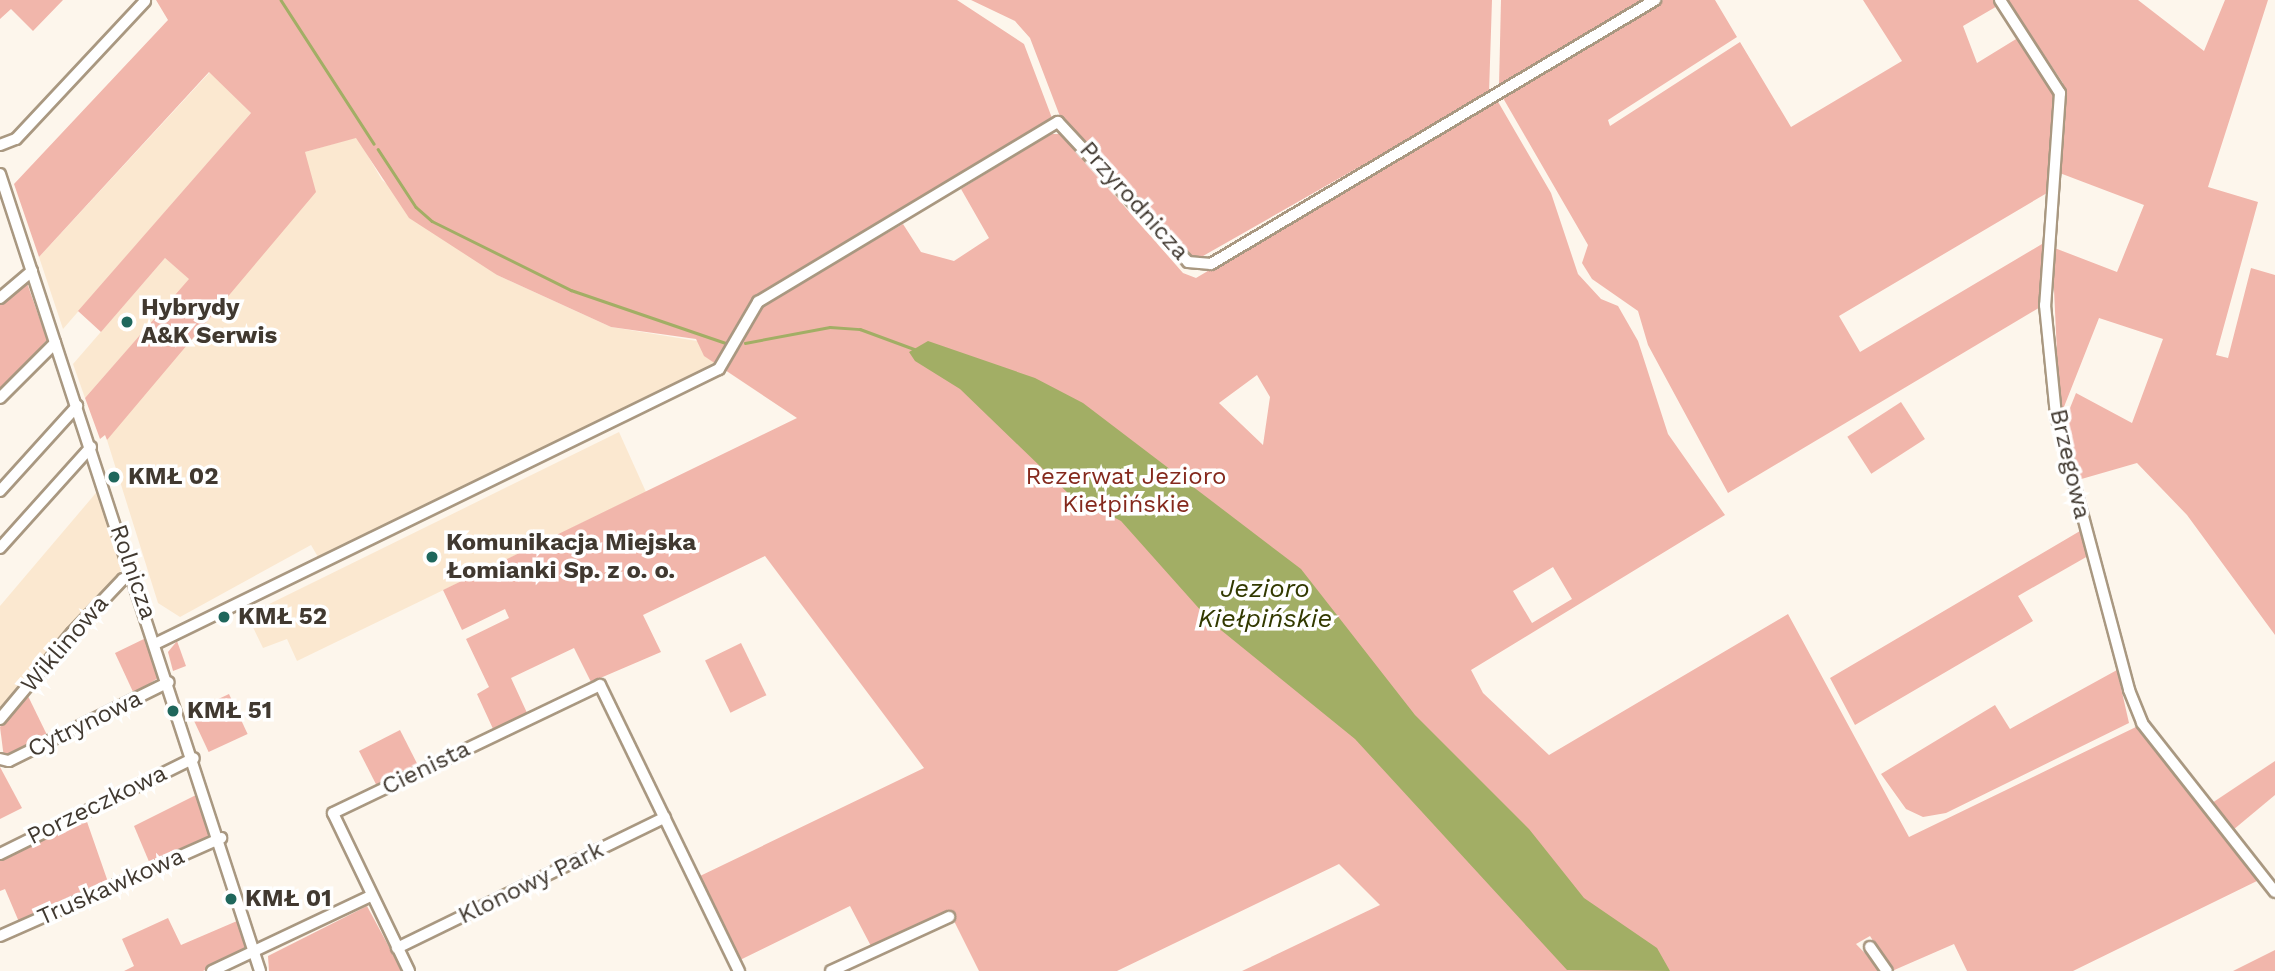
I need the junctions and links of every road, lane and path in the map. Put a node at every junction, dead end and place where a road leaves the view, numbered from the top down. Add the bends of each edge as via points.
1 (1655, 0) edge
2 (2000, 0) edge
3 (145, 1) edge
4 (0, 145) edge
5 (0, 174) edge
6 (4, 199) edge
7 (32, 271) junction
8 (0, 298) edge
9 (55, 343) junction
10 (0, 398) edge
11 (77, 406) junction
12 (91, 447) junction
13 (0, 491) edge
14 (0, 548) edge
15 (135, 576) junction
16 (157, 643) junction
17 (169, 682) junction
18 (0, 719) edge
19 (194, 758) junction
20 (0, 760) edge
21 (665, 817) junction
22 (221, 838) junction
23 (0, 853) edge
24 (2275, 892) edge
25 (371, 896) junction
26 (949, 916) dead end
27 (0, 936) edge
28 (1870, 947) dead end
29 (397, 948) junction
30 (254, 951) junction
31 (212, 971) edge
32 (260, 971) edge
33 (409, 971) edge
34 (739, 971) edge
35 (831, 971) edge
36 (1887, 971) edge

1 - 16 street, Przyrodnicza via 1203,266 1188,262 1058,122 758,302 719,369
2 - 24 street, Brzegowa via 2060,93 2045,305 2056,415 2132,698 2142,723
3 - 4 street via 16,139
5 - 6 street, Rolnicza
6 - 7 street, Rolnicza
7 - 8 street
7 - 9 street, Rolnicza
9 - 10 street
9 - 11 street, Rolnicza
11 - 12 street, Rolnicza
11 - 13 street
12 - 14 street
12 - 15 street, Rolnicza
15 - 16 street, Rolnicza
15 - 18 street, Wiklinowa via 123,579 72,633
16 - 17 street, Rolnicza
17 - 19 street, Rolnicza
17 - 20 street, Cytrynowa via 9,761
19 - 22 street, Rolnicza
19 - 23 street, Porzeczkowa
21 - 25 street, Cienista via 600,685 333,813
21 - 29 street, Klonowy Park
21 - 34 street
22 - 27 street, Truskawkowa
22 - 30 street, Rolnicza
25 - 29 street, Cienista
25 - 30 street
26 - 35 street
28 - 36 street
29 - 33 street, Cienista
30 - 31 street
30 - 32 street, Rolnicza

